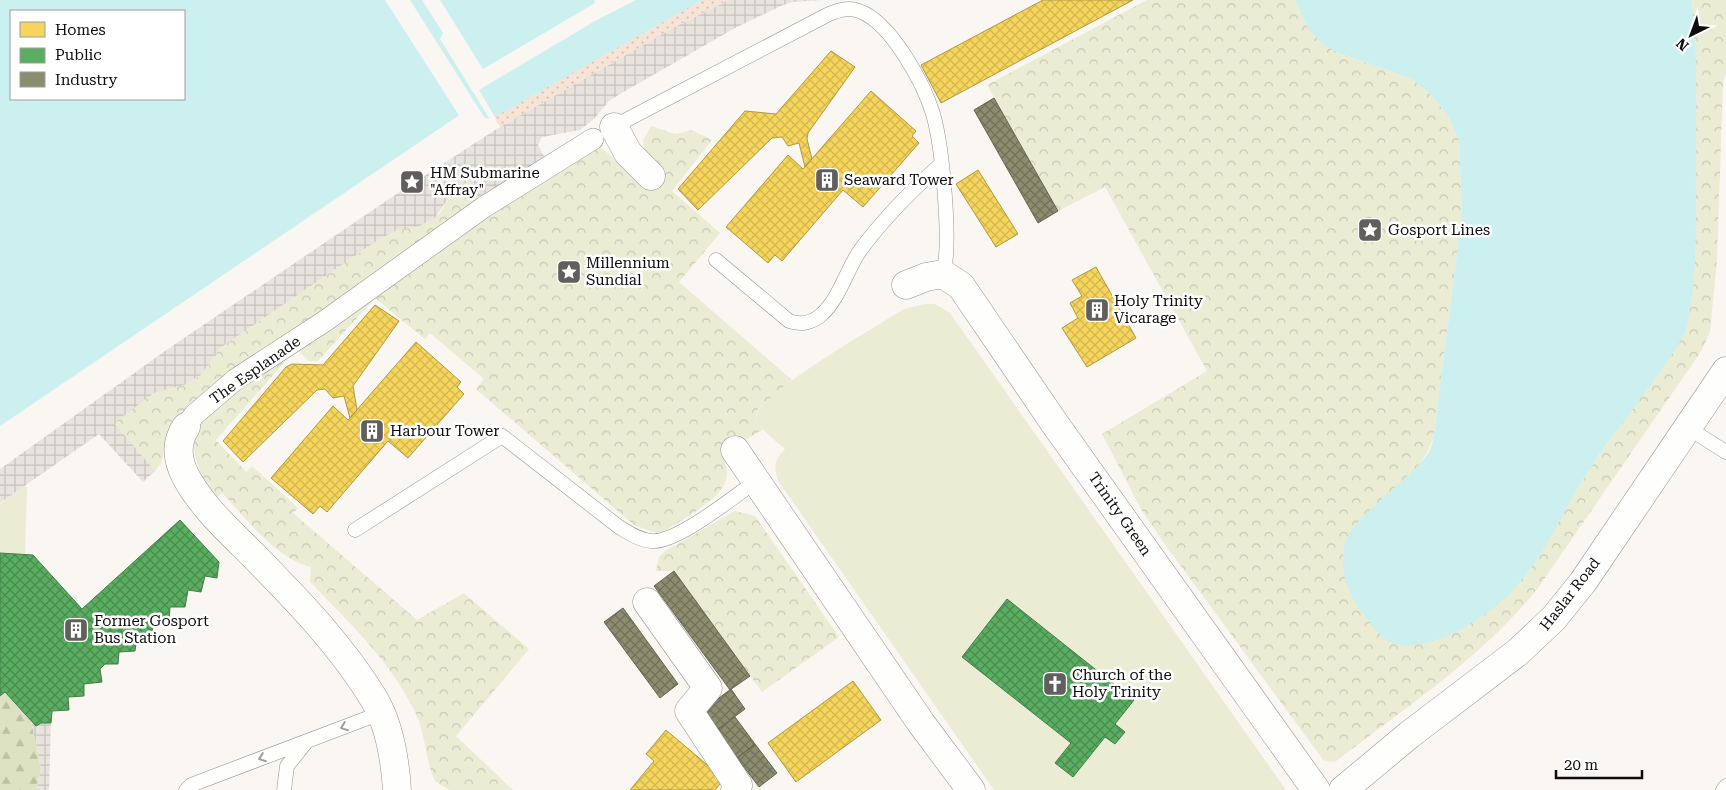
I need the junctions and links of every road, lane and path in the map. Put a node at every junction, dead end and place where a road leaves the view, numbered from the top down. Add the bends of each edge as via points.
1 (604, 133) junction
2 (940, 164) junction
3 (651, 176) dead end
4 (716, 260) dead end
5 (943, 274) junction
6 (906, 285) dead end
7 (1726, 371) edge
8 (186, 427) joint
9 (1688, 428) junction
10 (735, 450) dead end
11 (1726, 452) edge
12 (755, 482) junction
13 (355, 530) dead end
14 (647, 602) dead end
15 (381, 713) junction
16 (307, 741) junction
17 (1726, 786) edge
18 (186, 790) edge
19 (284, 790) edge
20 (397, 790) edge
21 (735, 790) edge
22 (971, 790) edge
23 (1316, 790) edge
24 (1343, 790) edge
25 (1723, 790) edge

1 - 2 lane via 829,14 850,9 859,10 877,22 919,80 933,115
1 - 3 street
1 - 8 street, The Esplanade via 484,207 325,322 236,379 199,410
2 - 4 lane via 876,232 848,268 829,306 810,322 798,324 789,321
2 - 5 lane via 948,254
5 - 6 street
5 - 23 street, Trinity Green via 961,286 1055,424
7 - 9 street, Haslar Road
8 - 15 street, The Esplanade via 178,441 178,449 182,468 192,486 238,541 322,630 365,685
9 - 11 lane
9 - 24 street, Haslar Road via 1554,618 1518,652
10 - 12 street
12 - 13 lane via 687,528 666,539 650,541 619,527 502,436
12 - 22 street
14 - 21 street via 708,688 689,711 729,768 738,784
15 -> 16 lane
15 - 20 street, The Esplanade via 395,764
16 -> 18 lane via 191,785
16 - 19 lane via 287,766
17 - 25 lane

